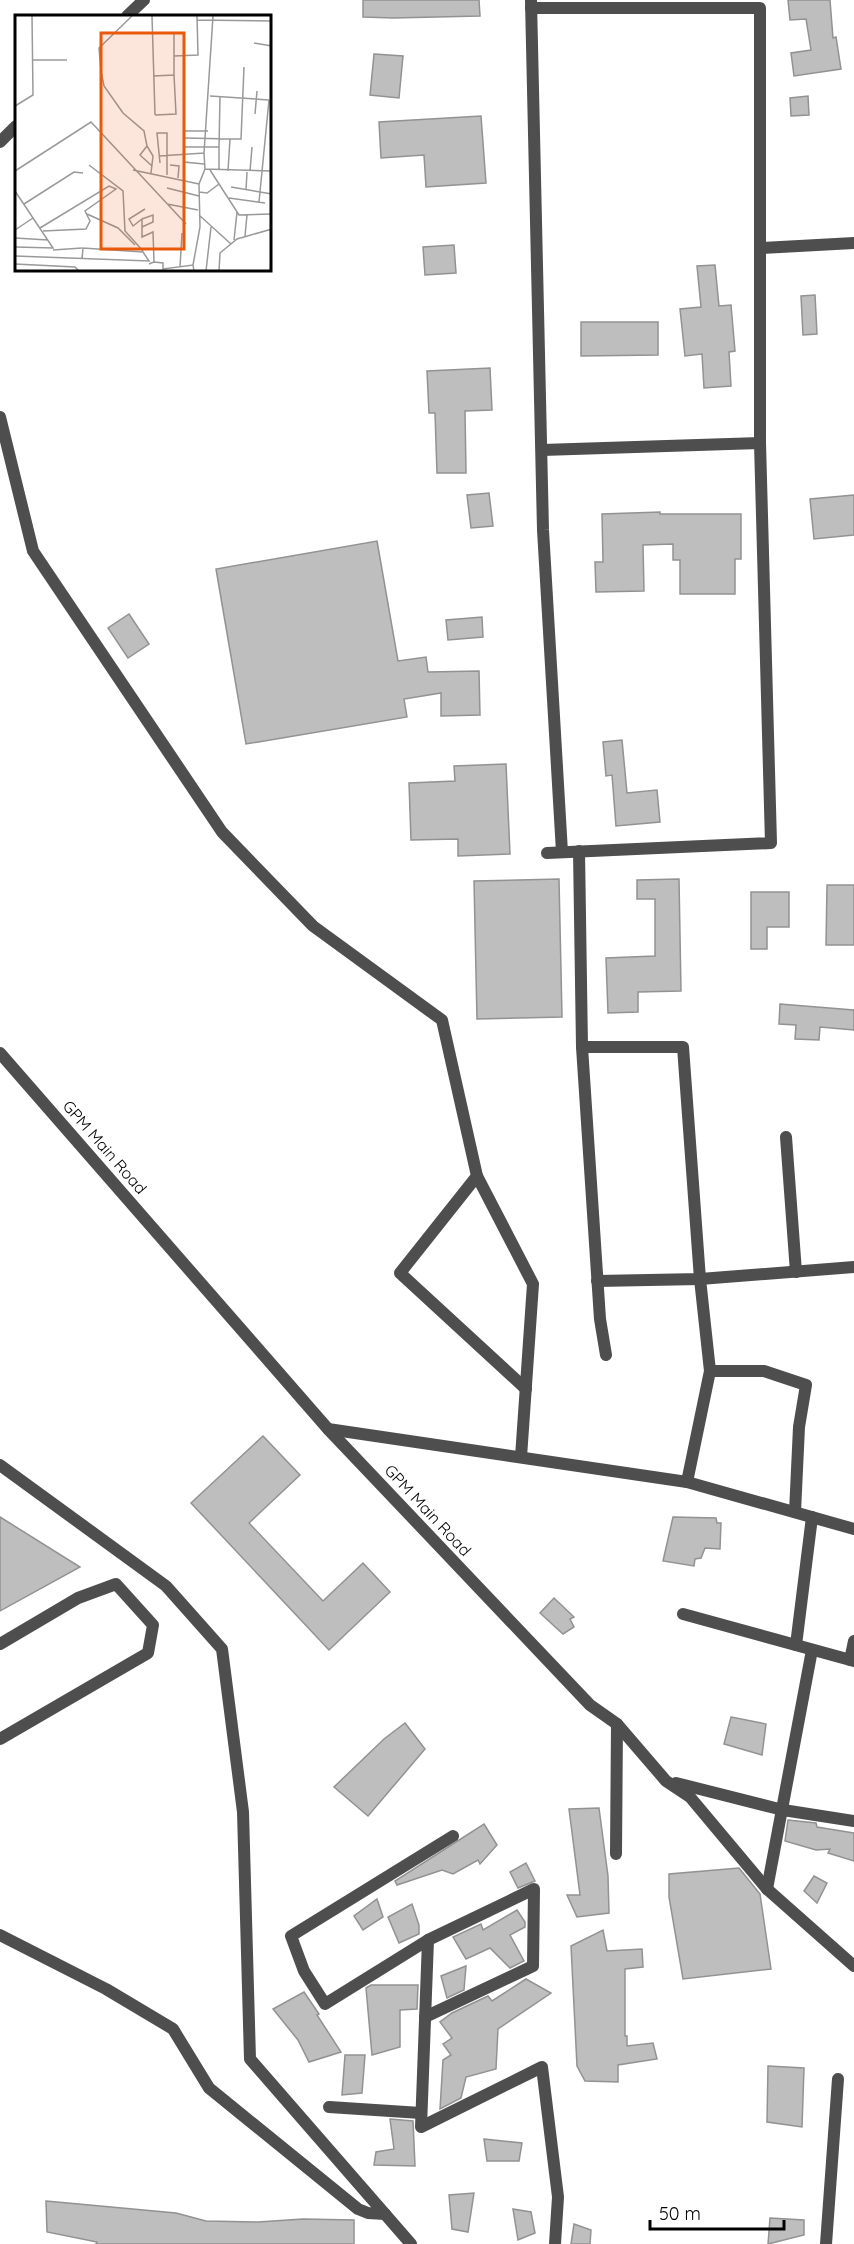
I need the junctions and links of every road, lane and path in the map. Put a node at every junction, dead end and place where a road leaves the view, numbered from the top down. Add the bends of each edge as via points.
1 (144, 0) edge
2 (531, 4) edge
3 (128, 15) edge
4 (15, 127) edge
5 (0, 142) edge
6 (854, 243) edge
7 (760, 248) junction
8 (0, 417) edge
9 (760, 443) junction
10 (542, 450) junction
11 (562, 852) junction
12 (579, 852) junction
13 (547, 853) dead end
14 (582, 1047) junction
15 (0, 1053) edge
16 (786, 1137) dead end
17 (477, 1176) junction
18 (854, 1267) edge
19 (796, 1272) junction
20 (700, 1278) junction
21 (597, 1281) junction
22 (606, 1354) dead end
23 (710, 1371) junction
24 (526, 1389) junction
25 (328, 1428) junction
26 (521, 1457) junction
27 (0, 1465) edge
28 (687, 1482) junction
29 (795, 1512) junction
30 (812, 1517) junction
31 (854, 1529) edge
32 (683, 1614) dead end
33 (854, 1641) edge
34 (0, 1644) edge
35 (796, 1645) junction
36 (812, 1650) junction
37 (852, 1661) edge
38 (616, 1724) junction
39 (0, 1739) edge
40 (666, 1781) junction
41 (783, 1810) junction
42 (854, 1821) edge
43 (453, 1836) dead end
44 (616, 1854) dead end
45 (767, 1889) junction
46 (0, 1935) edge
47 (428, 1940) junction
48 (854, 1966) edge
49 (425, 2017) junction
50 (838, 2079) dead end
51 (329, 2107) dead end
52 (421, 2113) junction
53 (385, 2214) junction
54 (411, 2244) edge
55 (555, 2244) edge
56 (826, 2244) edge

1 - 3 street
2 - 7 street via 760,8
2 - 10 street
4 - 5 street
6 - 7 street
7 - 9 street
8 - 17 street via 33,551 222,832 313,926 442,1020
9 - 10 street
9 - 12 street via 771,843
10 - 11 street
11 - 12 street
11 - 13 street
12 - 14 street
14 - 20 street via 683,1047
14 - 21 street
15 - 25 street, GPM Main Road
16 - 19 street
17 - 24 street via 533,1284
17 - 24 street via 400,1274
18 - 19 street
19 - 20 street
20 - 21 street
20 - 23 street
21 - 22 street
23 - 28 street
23 - 29 street via 764,1371 806,1385 799,1427
24 - 26 street
25 - 26 street
25 - 38 street, GPM Main Road via 590,1705
26 - 28 street
27 - 53 street via 166,1586 222,1649 243,1812 250,2059
28 - 29 street
29 - 30 street
30 - 31 street
30 - 35 street
32 - 35 street
33 - 37 street
34 - 39 street via 78,1598 116,1584 153,1625 148,1653
35 - 36 street
36 - 37 street
36 - 41 street
38 - 40 street, GPM Main Road
38 - 44 street
40 - 41 street
40 - 45 street, GPM Main Road via 690,1797
41 - 42 street
41 - 45 street
43 - 47 street via 291,1936 304,1971 325,2004
45 - 48 street, GPM Main Road
46 - 53 street via 106,1989 173,2029 209,2088 358,2209
47 - 49 street
47 - 49 street via 534,1889 533,1966
49 - 52 street
50 - 56 street
51 - 52 street
52 - 55 street via 421,2127 542,2067 558,2197
53 - 54 street

